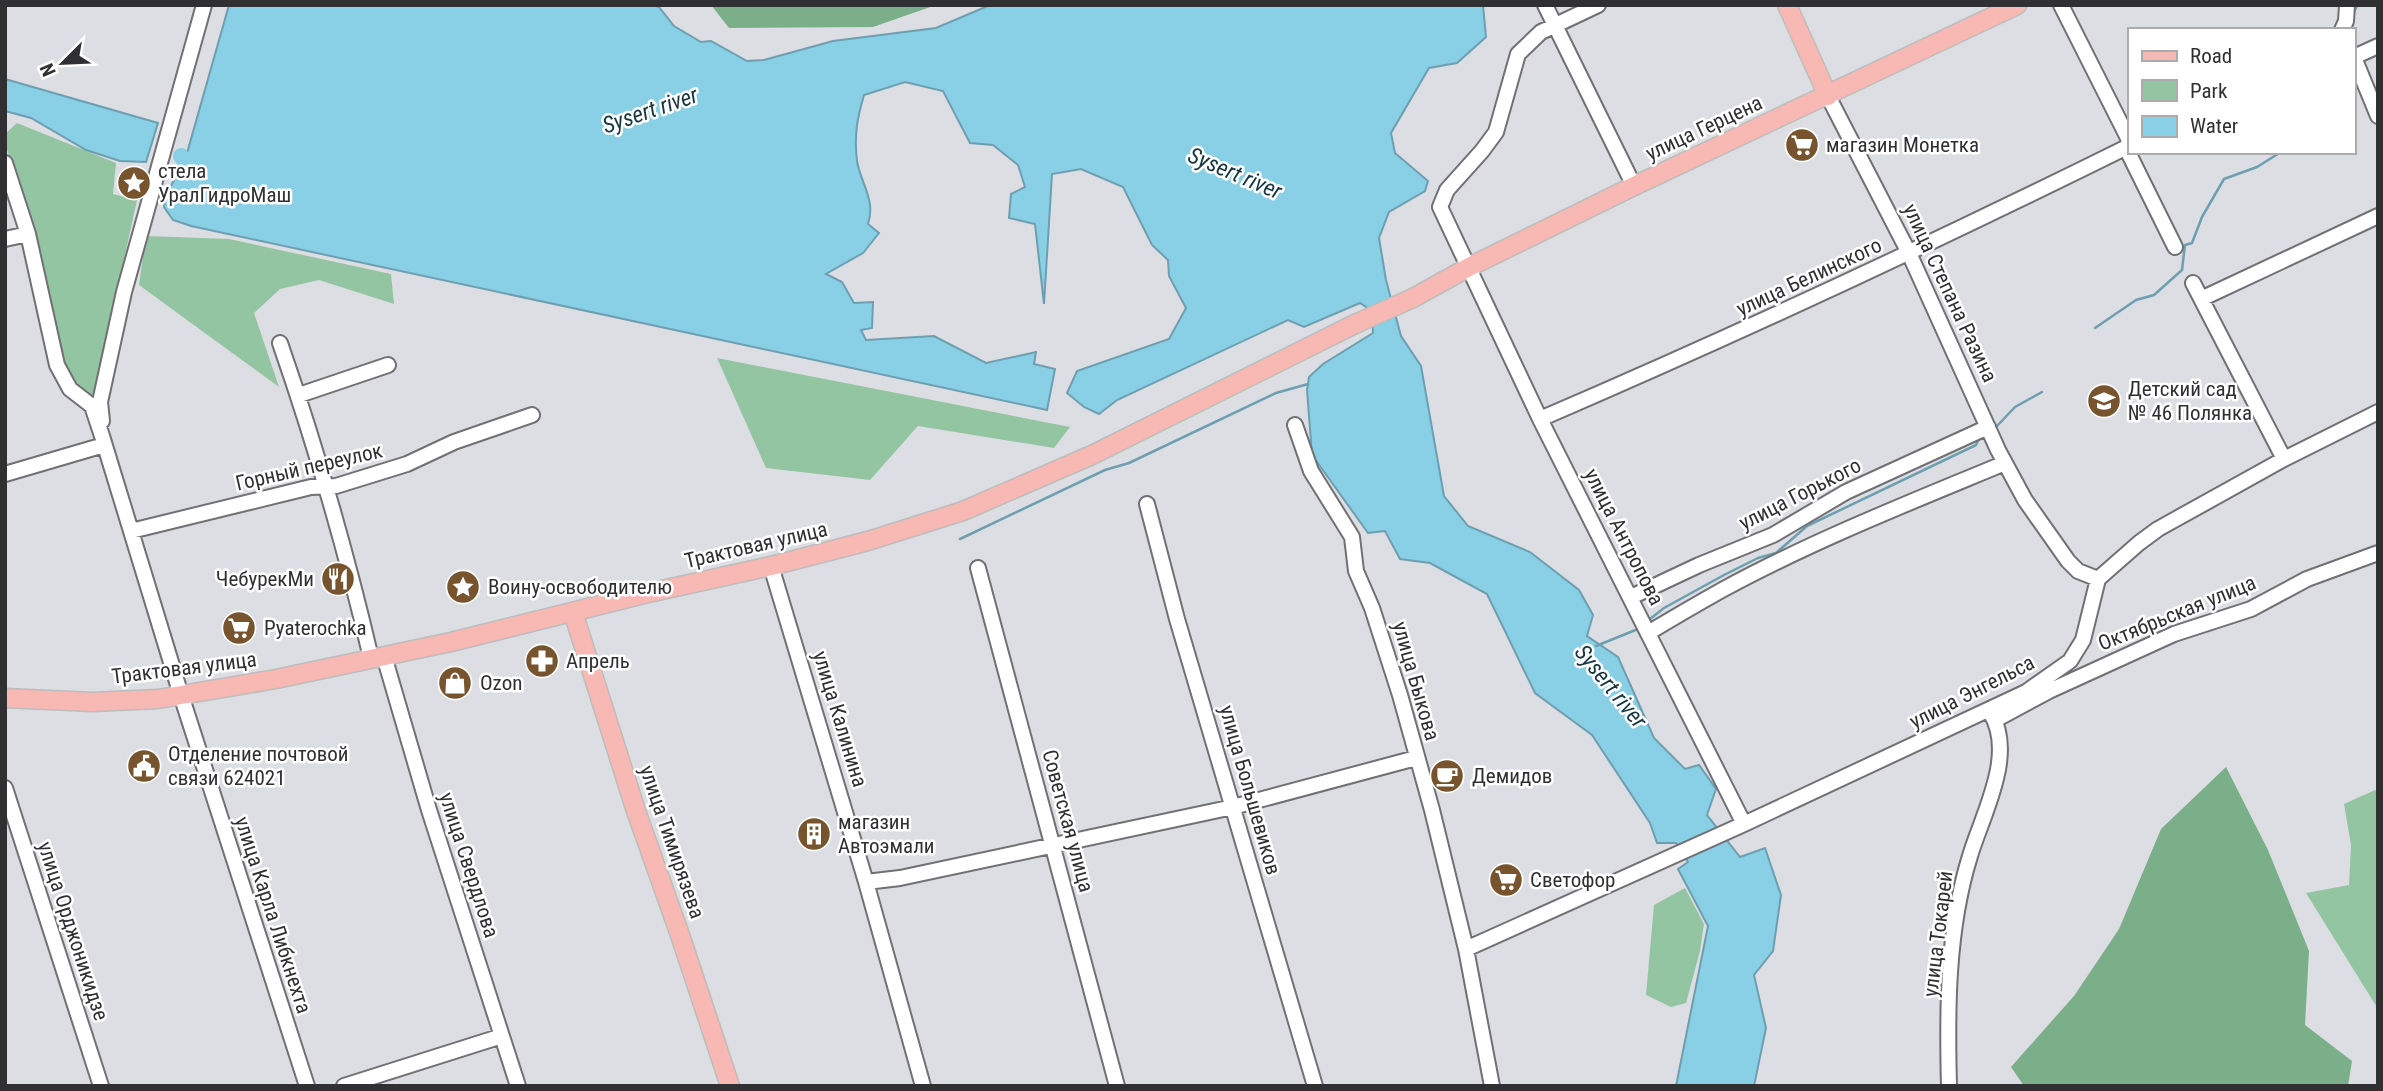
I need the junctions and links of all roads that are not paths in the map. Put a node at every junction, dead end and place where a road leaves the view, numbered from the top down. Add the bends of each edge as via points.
1 (204, 5) edge
2 (1545, 5) edge
3 (1598, 5) edge
4 (1787, 5) edge
5 (2017, 5) edge
6 (2061, 5) edge
7 (2347, 5) edge
8 (1554, 26) junction
9 (2343, 28) edge
10 (2378, 46) edge
11 (1828, 96) junction
12 (2378, 116) edge
13 (2128, 138) edge
14 (2128, 146) edge
15 (2129, 154) edge
16 (5, 163) edge
17 (1634, 186) junction
18 (2378, 216) edge
19 (28, 234) junction
20 (5, 239) edge
21 (2175, 247) dead end
22 (1909, 254) junction
23 (1469, 267) junction
24 (2193, 283) dead end
25 (1413, 298) joint
26 (2203, 298) junction
27 (281, 343) dead end
28 (388, 365) dead end
29 (299, 395) junction
30 (2378, 412) edge
31 (533, 415) dead end
32 (1540, 419) junction
33 (1295, 425) dead end
34 (1988, 428) junction
35 (103, 440) junction
36 (2284, 459) junction
37 (2006, 463) junction
38 (5, 474) edge
39 (327, 484) junction
40 (1147, 504) dead end
41 (131, 531) junction
42 (2378, 553) edge
43 (771, 566) junction
44 (978, 568) dead end
45 (2098, 579) junction
46 (1630, 597) junction
47 (573, 612) junction
48 (1648, 633) junction
49 (378, 657) junction
50 (181, 695) junction
51 (5, 698) edge
52 (1992, 716) junction
53 (1416, 758) junction
54 (5, 788) edge
55 (1233, 807) junction
56 (1744, 824) junction
57 (1054, 846) junction
58 (866, 882) junction
59 (1466, 949) junction
60 (502, 1036) junction
61 (101, 1086) edge
62 (307, 1086) edge
63 (344, 1086) edge
64 (518, 1086) edge
65 (730, 1086) edge
66 (923, 1086) edge
67 (1116, 1086) edge
68 (1315, 1086) edge
69 (1492, 1086) edge
70 (1949, 1086) edge

1 - 35 street, улица Карла Либкнехта via 124,292 100,402
2 - 8 street
3 - 8 street
4 - 11 main road, улица Степана Разина
5 - 11 main road, улица Герцена
6 - 13 street
7 - 9 street
8 - 17 street
8 - 23 street, улица Антропова via 1518,54 1496,132 1447,190 1440,207
10 - 12 street via 2356,56
11 - 17 main road, улица Герцена
11 - 22 street, улица Степана Разина
14 - 22 street, улица Белинского
15 - 21 street
16 - 19 street, улица Карла Либкнехта
17 - 23 main road, улица Герцена
18 - 26 street
19 - 20 street
19 - 35 street, улица Карла Либкнехта via 57,365 70,389 92,406
22 - 32 street, улица Белинского
22 - 34 street, улица Степана Разина
23 - 25 main road, улица Герцена
23 - 32 street, улица Антропова
24 - 26 street
25 - 43 main road, Трактовая улица via 1092,455 963,511
26 - 36 street
27 - 29 street, улица Свердлова
28 - 29 street
29 - 39 street, улица Свердлова
30 - 36 street
31 - 39 street, Горный переулок via 407,464 336,486
32 - 46 street, улица Антропова
33 - 53 street, улица Быкова via 1311,471 1352,537 1356,571 1388,657
34 - 37 street, улица Степана Разина
34 - 46 street, улица Горького via 1846,492 1773,535
35 - 38 street
35 - 41 street, улица Карла Либкнехта
36 - 45 street via 2158,529
37 - 45 street, улица Степана Разина via 2057,548 2078,571
37 - 48 street via 1892,509 1778,563
39 - 41 street, Горный переулок
39 - 49 street, улица Свердлова
40 - 55 street, улица Большевиков
41 - 50 street, улица Карла Либкнехта
42 - 52 street, Октябрьская улица via 2307,579 2251,609 2174,634
43 - 47 main road, Трактовая улица
43 - 58 street, улица Калинина
44 - 57 street, Советская улица
45 - 52 street, улица Энгельса via 2083,640 2070,661
46 - 48 street, улица Антропова
47 - 49 main road, Трактовая улица
47 - 65 main road, улица Тимирязева via 635,811
48 - 56 street, улица Антропова
49 - 50 main road, Трактовая улица
49 - 60 street, улица Свердлова
50 - 51 main road, Трактовая улица via 93,702
50 - 62 street, улица Карла Либкнехта
52 - 56 street, улица Энгельса
52 - 70 street, улица Токарей via 1999,755 1995,788 1970,856 1950,968
53 - 55 street
53 - 59 street, улица Быкова
54 - 61 street, улица Орджоникидзе
55 - 57 street
55 - 68 street, улица Большевиков
56 - 59 street, улица Энгельса
57 - 58 street
57 - 67 street, Советская улица
58 - 66 street, улица Калинина
59 - 69 street, улица Быкова
60 - 63 street
60 - 64 street, улица Свердлова

